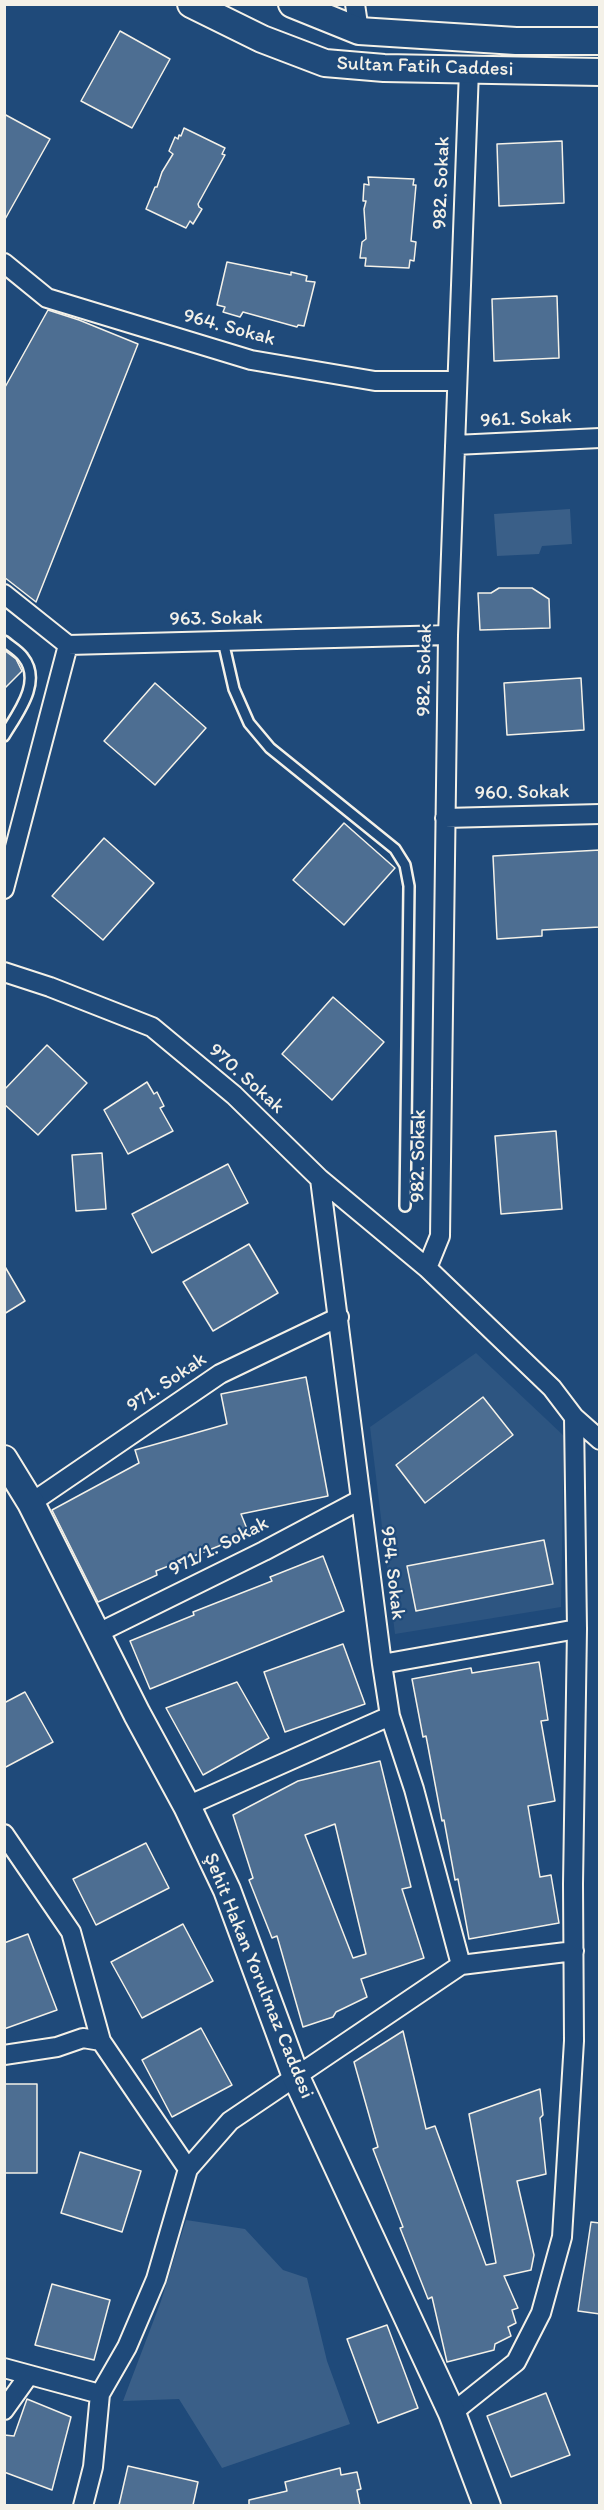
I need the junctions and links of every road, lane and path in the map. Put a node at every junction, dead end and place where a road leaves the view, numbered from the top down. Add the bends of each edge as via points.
1 (191, 4) edge
2 (292, 4) edge
3 (355, 4) edge
4 (359, 31) junction
5 (600, 41) edge
6 (469, 70) junction
7 (600, 72) edge
8 (4, 264) edge
9 (457, 381) junction
10 (600, 438) edge
11 (455, 445) junction
12 (4, 594) edge
13 (448, 635) junction
14 (223, 641) junction
15 (4, 642) edge
16 (68, 645) junction
17 (4, 736) edge
18 (600, 814) edge
19 (445, 818) junction
20 (7, 865) edge
21 (4, 889) edge
22 (4, 972) edge
23 (320, 1179) junction
24 (405, 1206) dead end
25 (427, 1268) junction
26 (339, 1317) junction
27 (574, 1417) junction
28 (600, 1440) edge
29 (4, 1459) edge
30 (360, 1500) junction
31 (31, 1503) junction
32 (577, 1629) junction
33 (98, 1633) junction
34 (382, 1664) junction
35 (390, 1716) junction
36 (188, 1806) junction
37 (4, 1834) edge
38 (574, 1951) junction
39 (461, 1965) junction
40 (101, 2041) junction
41 (4, 2055) edge
42 (296, 2077) junction
43 (188, 2169) junction
44 (4, 2368) edge
45 (29, 2374) junction
46 (100, 2394) junction
47 (4, 2410) edge
48 (452, 2413) junction
49 (83, 2505) edge
50 (487, 2505) edge

1 - 6 street, Sultan Fatih Caddesi via 262,39 325,63
2 - 4 street, Sultan Fatih Caddesi
3 - 4 street
4 - 5 street, Sultan Fatih Caddesi via 516,41
6 - 7 street, Sultan Fatih Caddesi
6 - 9 street, 982. Sokak
8 - 9 street, 964. Sokak via 47,298 251,360 375,381
9 - 11 street, 982. Sokak
10 - 11 street, 961. Sokak
11 - 13 street, 982. Sokak
12 - 16 street
13 - 14 street, 963. Sokak
13 - 19 street, 982. Sokak
14 - 16 street, 963. Sokak
14 - 24 lane via 234,689 249,723 270,748 394,849 405,865 409,886
15 - 17 lane via 23,656 30,675 28,693
16 - 20 street
18 - 19 street, 960. Sokak
19 - 25 street, 982. Sokak via 440,1236
20 - 21 street
22 - 23 street, 970. Sokak via 152,1027 234,1095
23 - 25 street, 970. Sokak
23 - 26 street, 954. Sokak
25 - 27 street, 970. Sokak via 552,1388
26 - 30 street, 954. Sokak
26 - 31 street, 971. Sokak via 220,1374
27 - 28 street, 970. Sokak
27 - 32 street
29 - 31 street, Şehit Hakan Yorulmaz Caddesi
30 - 33 street, 971/1. Sokak
30 - 34 street, 954. Sokak
31 - 33 street, Şehit Hakan Yorulmaz Caddesi
32 - 34 street
32 - 38 street
33 - 36 street, Şehit Hakan Yorulmaz Caddesi
34 - 35 street, 954. Sokak
35 - 36 street
35 - 39 street, 954. Sokak via 414,1789
36 - 42 street, Şehit Hakan Yorulmaz Caddesi via 227,1890
37 - 40 street via 71,1932
38 - 39 street
38 - 48 street via 574,2041 562,2237 541,2313 516,2362
39 - 42 street
40 - 41 street via 83,2038 57,2047
40 - 43 street
42 - 43 street via 230,2121
42 - 48 street, Şehit Hakan Yorulmaz Caddesi
43 - 46 street via 156,2279 127,2347
44 - 45 street
45 - 46 street
45 - 47 street
46 - 49 street via 93,2467
48 - 50 street, Şehit Hakan Yorulmaz Caddesi

